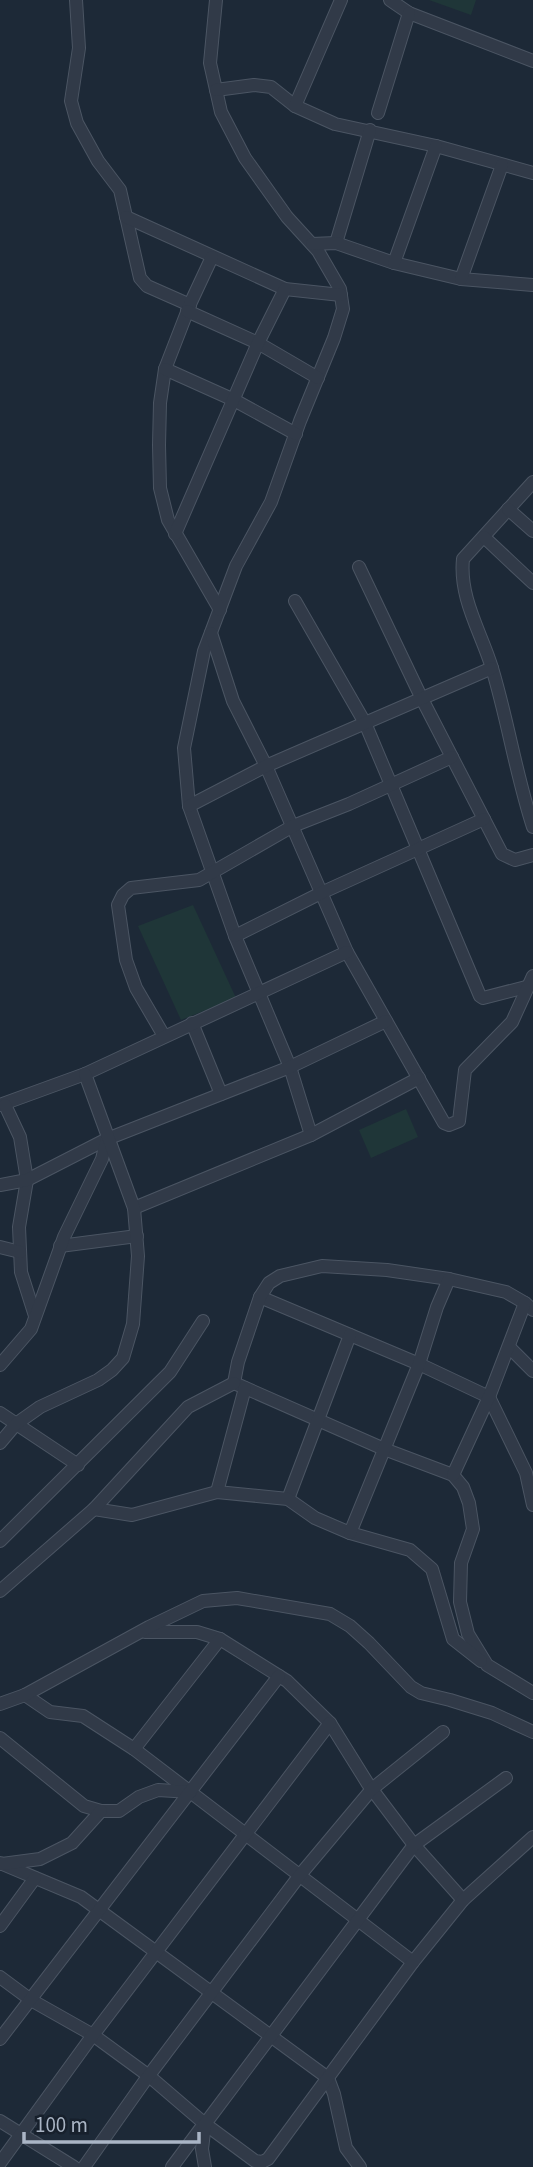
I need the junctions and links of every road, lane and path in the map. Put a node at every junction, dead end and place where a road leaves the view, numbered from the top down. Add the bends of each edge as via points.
1 (76, 0) edge
2 (216, 0) edge
3 (341, 0) edge
4 (390, 0) edge
5 (409, 13) junction
6 (533, 61) edge
7 (216, 90) junction
8 (295, 106) junction
9 (378, 113) dead end
10 (370, 130) junction
11 (436, 146) junction
12 (502, 164) junction
13 (533, 173) edge
14 (126, 217) junction
15 (336, 243) junction
16 (312, 244) junction
17 (212, 257) junction
18 (394, 263) junction
19 (461, 279) junction
20 (532, 281) edge
21 (285, 289) junction
22 (341, 295) junction
23 (189, 308) junction
24 (258, 344) junction
25 (165, 369) junction
26 (318, 378) junction
27 (234, 400) junction
28 (296, 434) junction
29 (533, 482) edge
30 (508, 509) junction
31 (533, 531) edge
32 (175, 534) junction
33 (484, 537) junction
34 (359, 567) dead end
35 (533, 583) edge
36 (295, 601) dead end
37 (220, 610) junction
38 (211, 633) junction
39 (492, 668) junction
40 (422, 699) junction
41 (365, 723) junction
42 (452, 757) junction
43 (266, 766) junction
44 (390, 784) junction
45 (189, 806) junction
46 (484, 819) junction
47 (293, 826) junction
48 (533, 827) edge
49 (418, 848) junction
50 (533, 855) edge
51 (213, 873) junction
52 (321, 893) junction
53 (235, 936) junction
54 (346, 952) junction
55 (530, 981) edge
56 (260, 994) junction
57 (387, 1021) junction
58 (192, 1023) junction
59 (164, 1036) junction
60 (290, 1066) junction
61 (85, 1074) junction
62 (419, 1078) junction
63 (221, 1094) junction
64 (2, 1105) edge
65 (311, 1135) junction
66 (107, 1139) junction
67 (27, 1180) junction
68 (0, 1185) edge
69 (134, 1208) junction
70 (137, 1236) junction
71 (60, 1246) junction
72 (0, 1247) edge
73 (20, 1252) junction
74 (449, 1279) junction
75 (260, 1297) junction
76 (529, 1306) edge
77 (35, 1316) junction
78 (203, 1321) dead end
79 (350, 1335) junction
80 (509, 1347) junction
81 (419, 1364) junction
82 (0, 1365) edge
83 (533, 1371) edge
84 (239, 1385) junction
85 (489, 1397) junction
86 (0, 1413) edge
87 (318, 1421) junction
88 (16, 1424) junction
89 (0, 1443) edge
90 (384, 1449) junction
91 (78, 1465) junction
92 (453, 1475) junction
93 (218, 1492) junction
94 (288, 1499) junction
95 (533, 1505) edge
96 (94, 1509) junction
97 (350, 1533) junction
98 (1, 1538) edge
99 (0, 1591) edge
100 (143, 1632) junction
101 (220, 1639) junction
102 (487, 1665) junction
103 (279, 1676) junction
104 (533, 1693) edge
105 (25, 1695) junction
106 (0, 1704) edge
107 (330, 1723) junction
108 (443, 1731) dead end
109 (533, 1732) edge
110 (0, 1738) edge
111 (134, 1749) junction
112 (506, 1777) dead end
113 (372, 1789) junction
114 (191, 1792) junction
115 (101, 1811) junction
116 (246, 1834) junction
117 (533, 1837) edge
118 (415, 1845) junction
119 (1, 1863) edge
120 (300, 1875) junction
121 (34, 1878) junction
122 (463, 1900) junction
123 (99, 1910) junction
124 (358, 1920) junction
125 (0, 1926) edge
126 (156, 1952) junction
127 (413, 1962) junction
128 (0, 1977) edge
129 (212, 1993) junction
130 (31, 2000) junction
131 (93, 2035) junction
132 (271, 2036) junction
133 (0, 2039) edge
134 (149, 2076) junction
135 (328, 2078) junction
136 (0, 2121) edge
137 (205, 2124) junction
138 (21, 2133) junction
139 (0, 2163) edge
140 (74, 2167) edge
141 (84, 2167) edge
142 (172, 2167) edge
143 (205, 2167) edge
144 (360, 2167) edge

1 - 14 street via 79,48 71,102 87,142 120,190
2 - 7 street via 210,63
3 - 8 street
4 - 5 street
5 - 6 street
5 - 9 street
7 - 8 street via 254,85 271,88
7 - 16 street via 221,112 246,158
8 - 10 street via 335,124
10 - 11 street
10 - 15 street
11 - 12 street
11 - 18 street
12 - 13 street
12 - 19 street
14 - 17 street
14 - 23 street via 140,278
15 - 16 street
15 - 18 street
16 - 22 street
17 - 21 street
17 - 23 street
18 - 19 street
19 - 20 street
21 - 22 street
21 - 24 street
22 - 26 street via 343,309
23 - 24 street
23 - 25 street
24 - 26 street
24 - 27 street
25 - 27 street
25 - 32 street via 160,403 160,488
26 - 28 street
27 - 28 street
27 - 32 street
28 - 37 street via 271,502 236,566
29 - 30 street
30 - 31 street
30 - 33 street
32 - 37 street
33 - 35 street
33 - 39 street via 463,559 461,574
34 - 40 street
36 - 41 street
37 - 38 street
38 - 43 street via 233,701
38 - 45 street via 184,748
39 - 40 street
39 - 48 street
40 - 41 street
40 - 42 street
41 - 43 street
41 - 44 street
42 - 44 street
42 - 46 street
43 - 45 street
43 - 47 street
44 - 47 street
44 - 49 street
45 - 51 street
46 - 49 street
46 - 50 street via 502,854 514,860
47 - 51 street
47 - 52 street
49 - 52 street
49 - 55 street via 480,996
51 - 53 street
51 - 59 street via 199,880 131,888 118,905 126,960 136,988
52 - 53 street
52 - 54 street
53 - 56 street
54 - 56 street
54 - 57 street
55 - 62 street via 512,1021 465,1070 459,1122 444,1123
56 - 58 street
56 - 60 street
57 - 60 street
57 - 62 street
58 - 59 street
58 - 63 street
59 - 61 street
60 - 63 street
60 - 65 street
61 - 64 street
61 - 66 street
62 - 65 street
63 - 66 street
64 - 67 street via 20,1137
65 - 69 street
66 - 67 street
66 - 69 street
66 - 71 street
67 - 68 street
67 - 73 street
69 - 70 street
70 - 71 street
70 - 88 street via 133,1324 123,1358 98,1380 40,1407
71 - 77 street
72 - 73 street
73 - 77 street via 21,1272
74 - 75 street via 322,1266 280,1276
74 - 76 street via 506,1292
74 - 81 street
75 - 79 street
75 - 84 street via 237,1362
76 - 80 street
77 - 82 street via 31,1329
78 - 91 street via 170,1372
79 - 81 street
79 - 87 street
80 - 83 street
80 - 85 street
81 - 85 street
81 - 90 street
84 - 87 street
84 - 93 street
84 - 96 street via 188,1407
85 - 92 street
85 - 95 street via 526,1473
86 - 88 street
87 - 90 street
87 - 94 street
88 - 89 street
88 - 91 street
90 - 92 street
90 - 97 street
91 - 98 street
92 - 102 street via 464,1487 473,1529 461,1563 460,1602 468,1634
93 - 94 street
93 - 96 street via 132,1515
94 - 97 street via 315,1518
96 - 99 street
97 - 102 street via 410,1550 432,1569 453,1639
100 - 101 street via 197,1632
100 - 105 street
100 - 109 street via 203,1601 237,1598 330,1614 350,1626 421,1693 492,1713
101 - 103 street
101 - 111 street
102 - 104 street
103 - 107 street
103 - 114 street
105 - 106 street
105 - 111 street via 50,1712 83,1716
107 - 113 street
107 - 116 street
108 - 113 street
110 - 115 street via 84,1806
111 - 114 street
112 - 118 street
113 - 118 street
113 - 120 street
114 - 115 street via 158,1790 118,1811
114 - 116 street
114 - 123 street
115 - 119 street via 72,1843 40,1859
116 - 120 street
116 - 126 street
117 - 122 street
118 - 122 street
118 - 124 street
119 - 121 street
120 - 124 street
120 - 129 street
121 - 123 street via 81,1897
121 - 125 street
122 - 127 street
123 - 126 street
123 - 130 street
124 - 127 street
124 - 132 street
126 - 129 street
126 - 131 street
127 - 135 street
128 - 130 street
129 - 132 street
129 - 134 street
130 - 131 street
130 - 133 street
131 - 134 street
131 - 138 street
132 - 135 street
132 - 137 street
134 - 137 street
134 - 141 street
135 - 137 street via 262,2162
135 - 144 street via 346,2148
136 - 138 street
137 - 142 street
137 - 143 street
138 - 139 street
138 - 140 street

